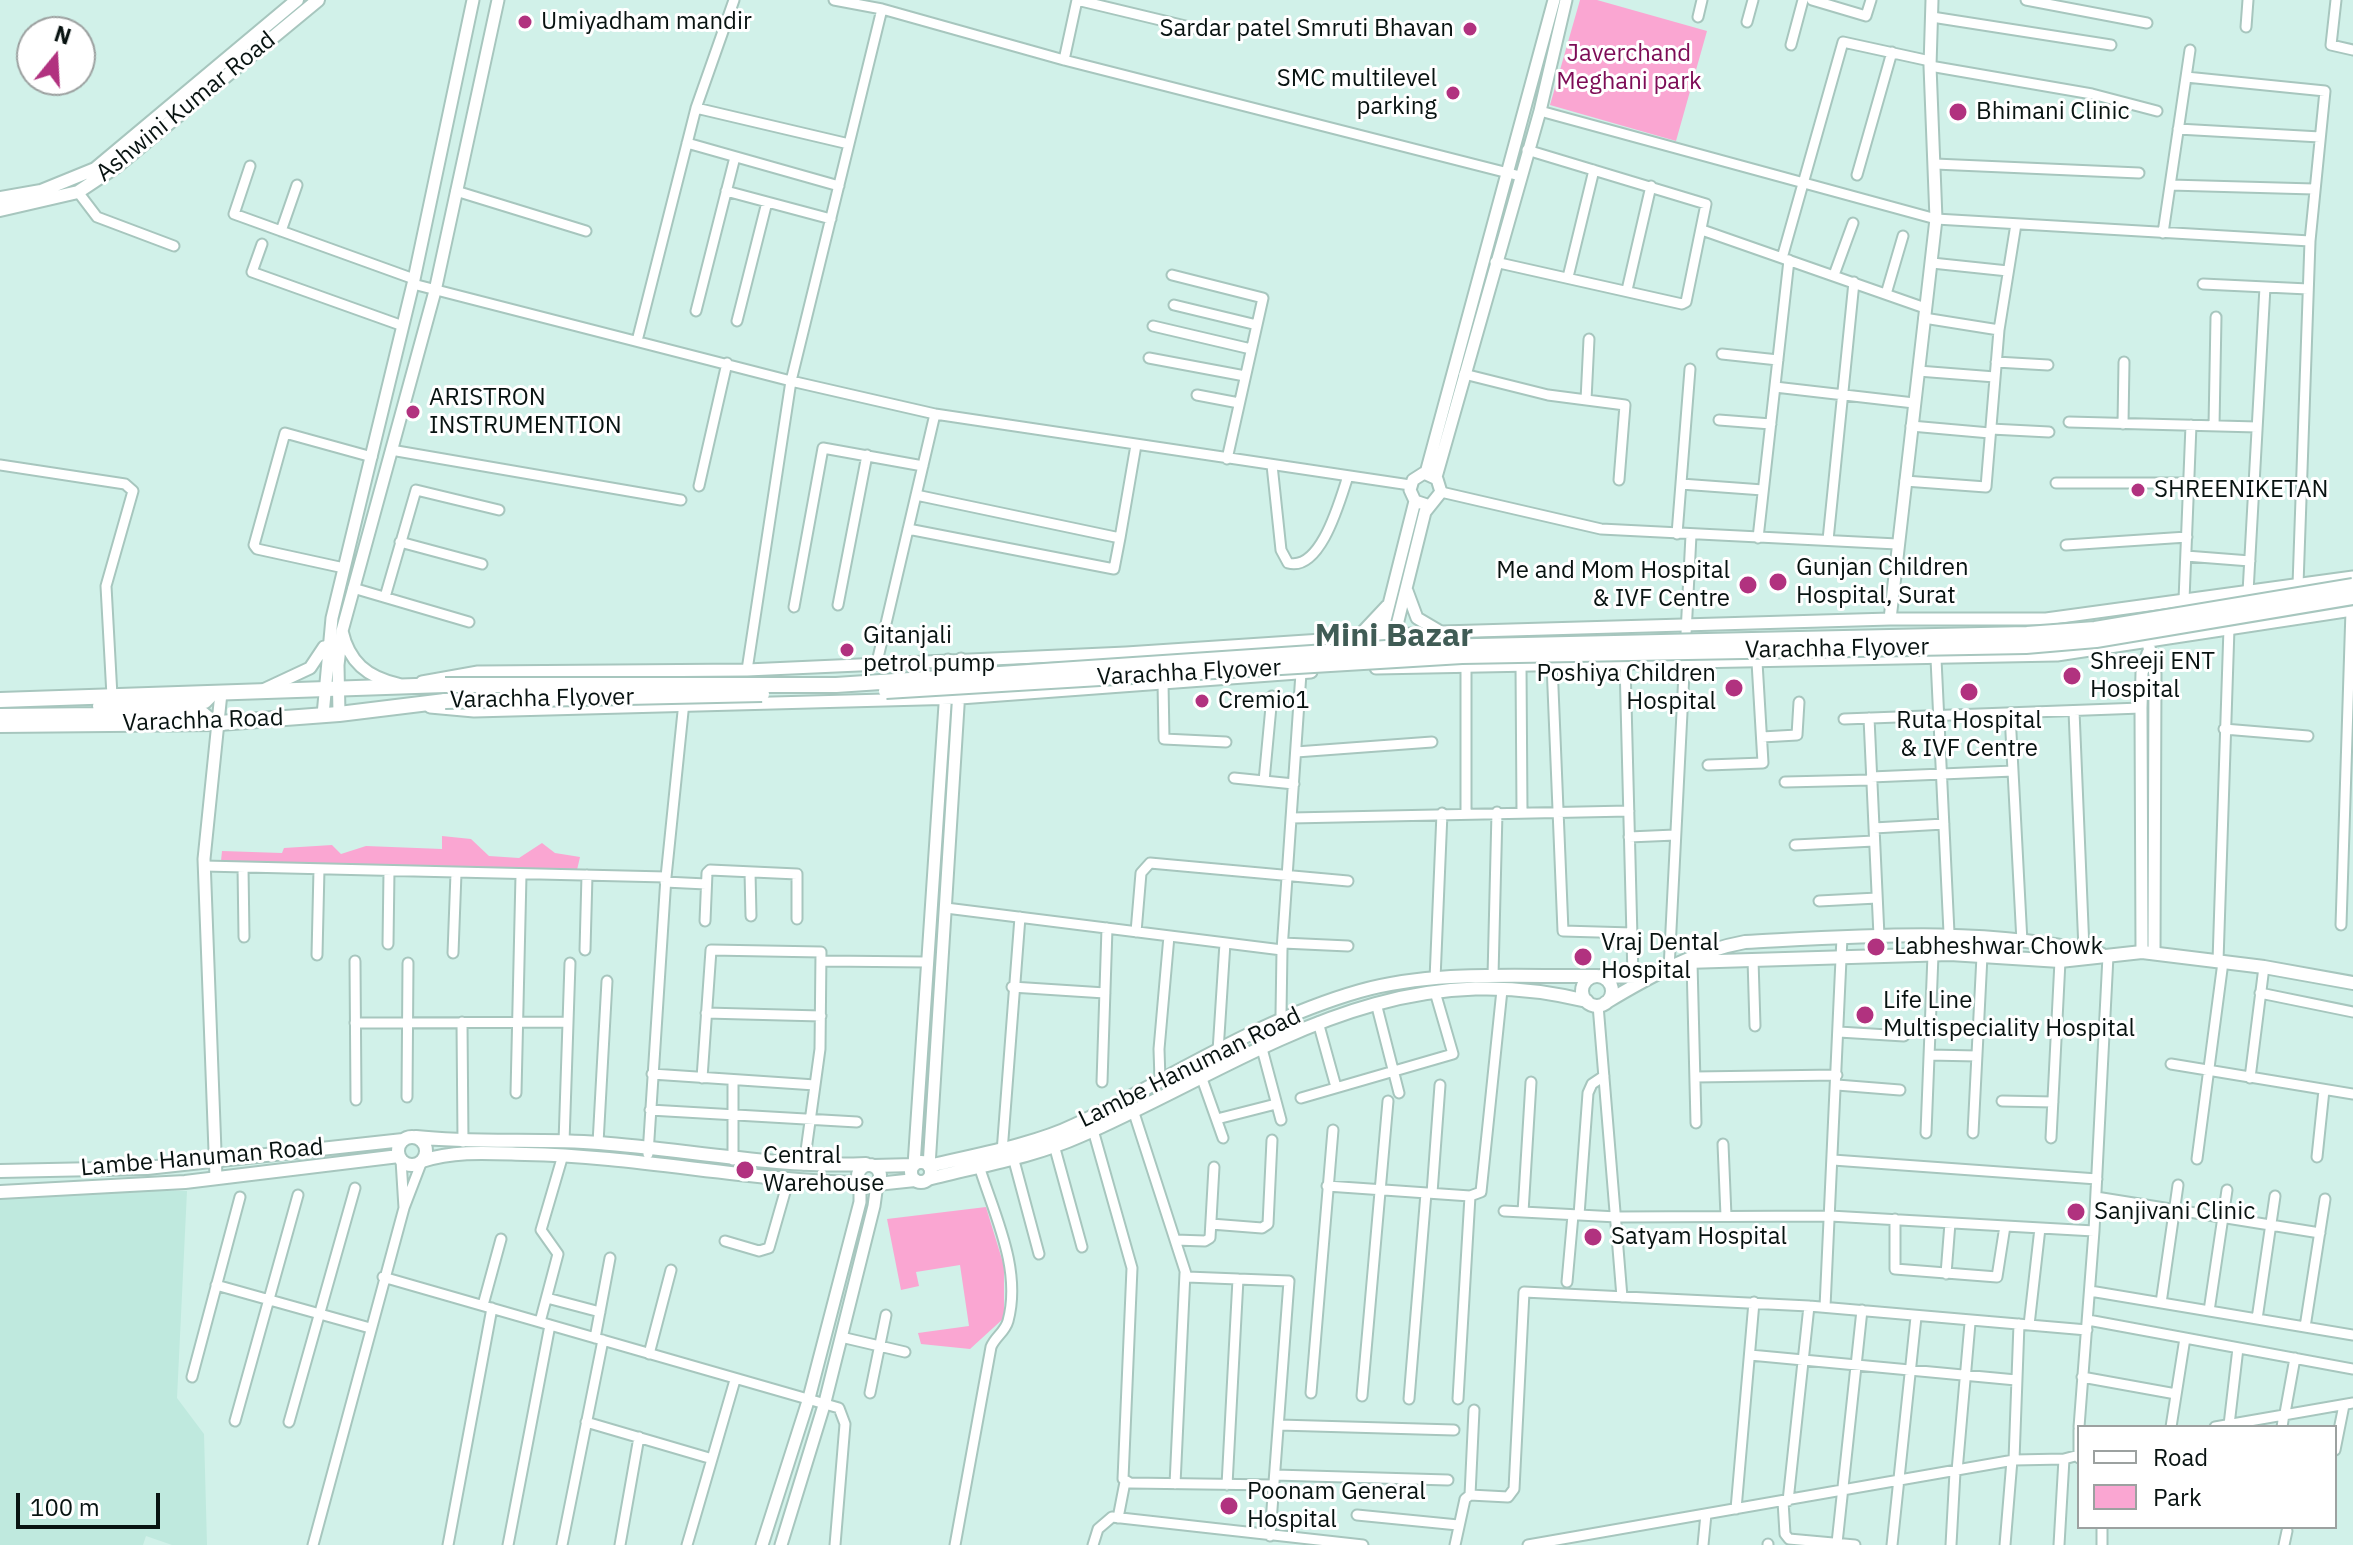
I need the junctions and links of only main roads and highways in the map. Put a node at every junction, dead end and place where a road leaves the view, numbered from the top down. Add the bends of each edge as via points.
1 (297, 0) edge
2 (318, 0) edge
3 (42, 197) junction
4 (0, 198) edge
5 (0, 210) edge
6 (2353, 586) edge
7 (2352, 605) edge
8 (217, 693) junction
9 (0, 700) edge
10 (405, 703) joint
11 (0, 712) edge
12 (217, 723) junction
13 (0, 725) edge
14 (2108, 956) junction
15 (1689, 962) junction
16 (1598, 976) junction
17 (1648, 977) junction
18 (2353, 983) edge
19 (1435, 986) junction
20 (1597, 1003) junction
21 (410, 1138) junction
22 (563, 1148) junction
23 (648, 1155) junction
24 (1005, 1155) junction
25 (400, 1158) junction
26 (422, 1161) junction
27 (870, 1165) junction
28 (0, 1171) edge
29 (924, 1175) junction
30 (860, 1183) junction
31 (877, 1184) junction
32 (0, 1192) edge

1 - 3 main road, Ashwini Kumar Road via 103,163
2 - 3 main road, Ashwini Kumar Road via 117,166 78,192
3 - 4 main road, Ashwini Kumar Road
3 - 5 main road, Ashwini Kumar Road
6 - 8 main road, Varachha Flyover, bridge via 2095,629 2027,634 1386,648 836,685 445,685
7 - 10 main road, Varachha Flyover, bridge via 2026,646 1462,656 861,692
8 - 9 main road, Varachha Flyover
8 - 11 main road via 205,702
10 - 12 main road, Varachha Road
11 - 12 main road via 203,713
12 - 13 main road, Varachha Road
14 - 15 main road via 2060,961 1950,954
14 - 15 main road via 1949,934 1745,942
14 - 18 main road via 2148,952
15 - 17 main road
16 - 17 main road, Lambe Hanuman Road
16 - 19 main road, Lambe Hanuman Road via 1493,976
16 - 20 main road via 1612,988
16 - 20 main road via 1584,984 1583,993
17 - 20 main road
19 - 20 main road, Lambe Hanuman Road via 1556,993
19 - 24 main road, Lambe Hanuman Road via 1288,1033 1093,1130
19 - 24 main road, Lambe Hanuman Road via 1405,981 1282,1018 1072,1127
21 - 22 main road, Lambe Hanuman Road
21 - 25 main road via 398,1147
21 - 26 main road via 426,1148
21 - 28 main road, Lambe Hanuman Road via 147,1168
22 - 23 main road, Lambe Hanuman Road
22 - 26 main road via 457,1153
23 - 27 main road, Lambe Hanuman Road
23 - 30 main road via 789,1178
24 - 29 main road, Lambe Hanuman Road
24 - 29 main road, Lambe Hanuman Road via 979,1166
25 - 26 main road via 413,1165
25 - 32 main road, Lambe Hanuman Road via 120,1188
27 - 29 main road, Lambe Hanuman Road via 922,1162
27 - 30 main road via 858,1172
27 - 31 main road via 880,1174
29 - 31 main road
30 - 31 main road

